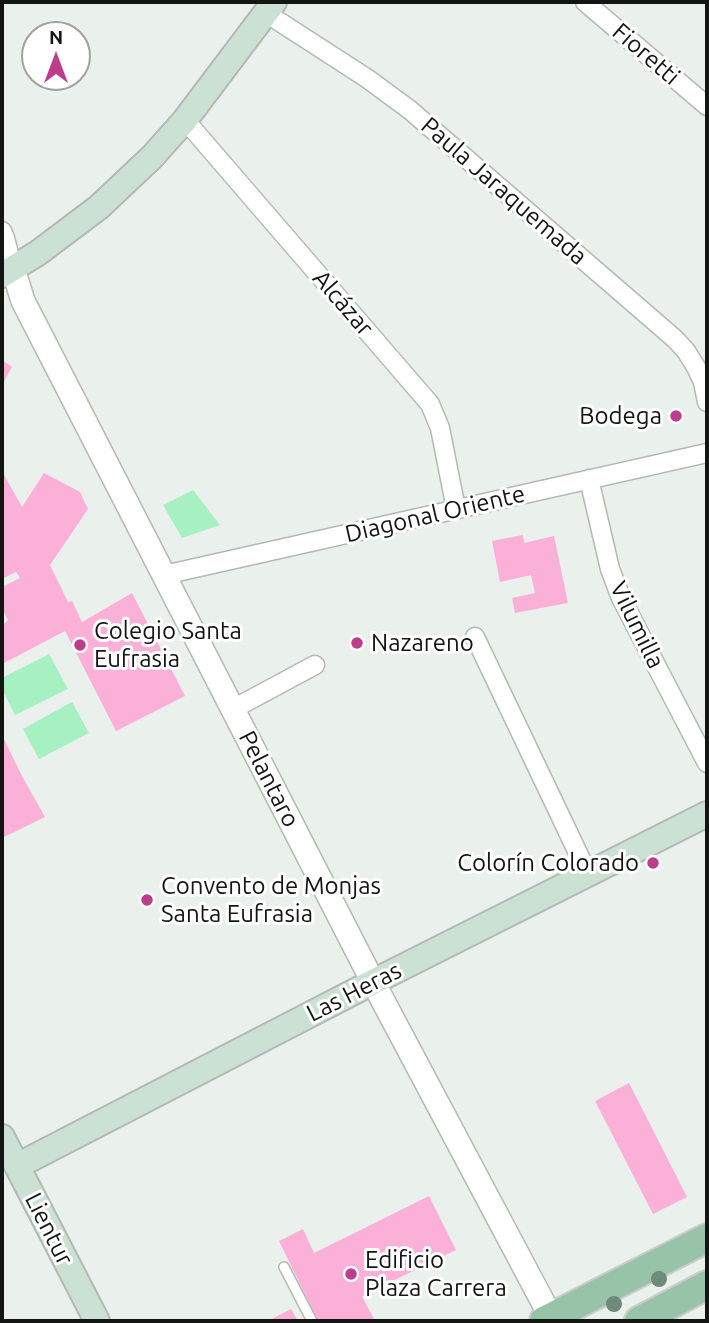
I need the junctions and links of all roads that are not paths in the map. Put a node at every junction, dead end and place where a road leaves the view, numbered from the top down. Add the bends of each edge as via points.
1 (585, 2) edge
2 (270, 7) edge
3 (704, 95) edge
4 (185, 120) junction
5 (2, 231) edge
6 (8, 272) edge
7 (707, 402) edge
8 (707, 453) edge
9 (589, 479) junction
10 (456, 509) junction
11 (164, 575) junction
12 (475, 637) dead end
13 (315, 665) dead end
14 (233, 709) junction
15 (707, 763) edge
16 (707, 814) edge
17 (588, 874) junction
18 (373, 982) junction
19 (2, 1137) edge
20 (9, 1170) edge
21 (707, 1238) edge
22 (284, 1267) dead end
23 (707, 1285) edge
24 (549, 1320) edge
25 (97, 1321) edge
26 (312, 1321) edge
27 (639, 1321) edge

1 - 3 street, Fioretti
2 - 4 main road
2 - 7 street, Paula Jaraquemada via 410,110 675,339 696,368
4 - 6 main road via 99,207
4 - 10 street, Alcázar via 430,404 440,428
5 - 6 street, Pelantaro
6 - 11 street, Pelantaro
8 - 9 street, Diagonal Oriente
9 - 10 street, Diagonal Oriente
9 - 15 street, Vilumilla via 621,598
10 - 11 street, Diagonal Oriente
11 - 14 street, Pelantaro
12 - 17 street
13 - 14 street
14 - 18 street, Pelantaro
16 - 17 main road, Las Heras
17 - 18 main road, Las Heras
18 - 20 main road, Las Heras
18 - 24 street, Pelantaro
19 - 20 main road, Lientur
20 - 25 main road, Lientur
21 - 24 main road
22 - 26 lane
23 - 27 main road

